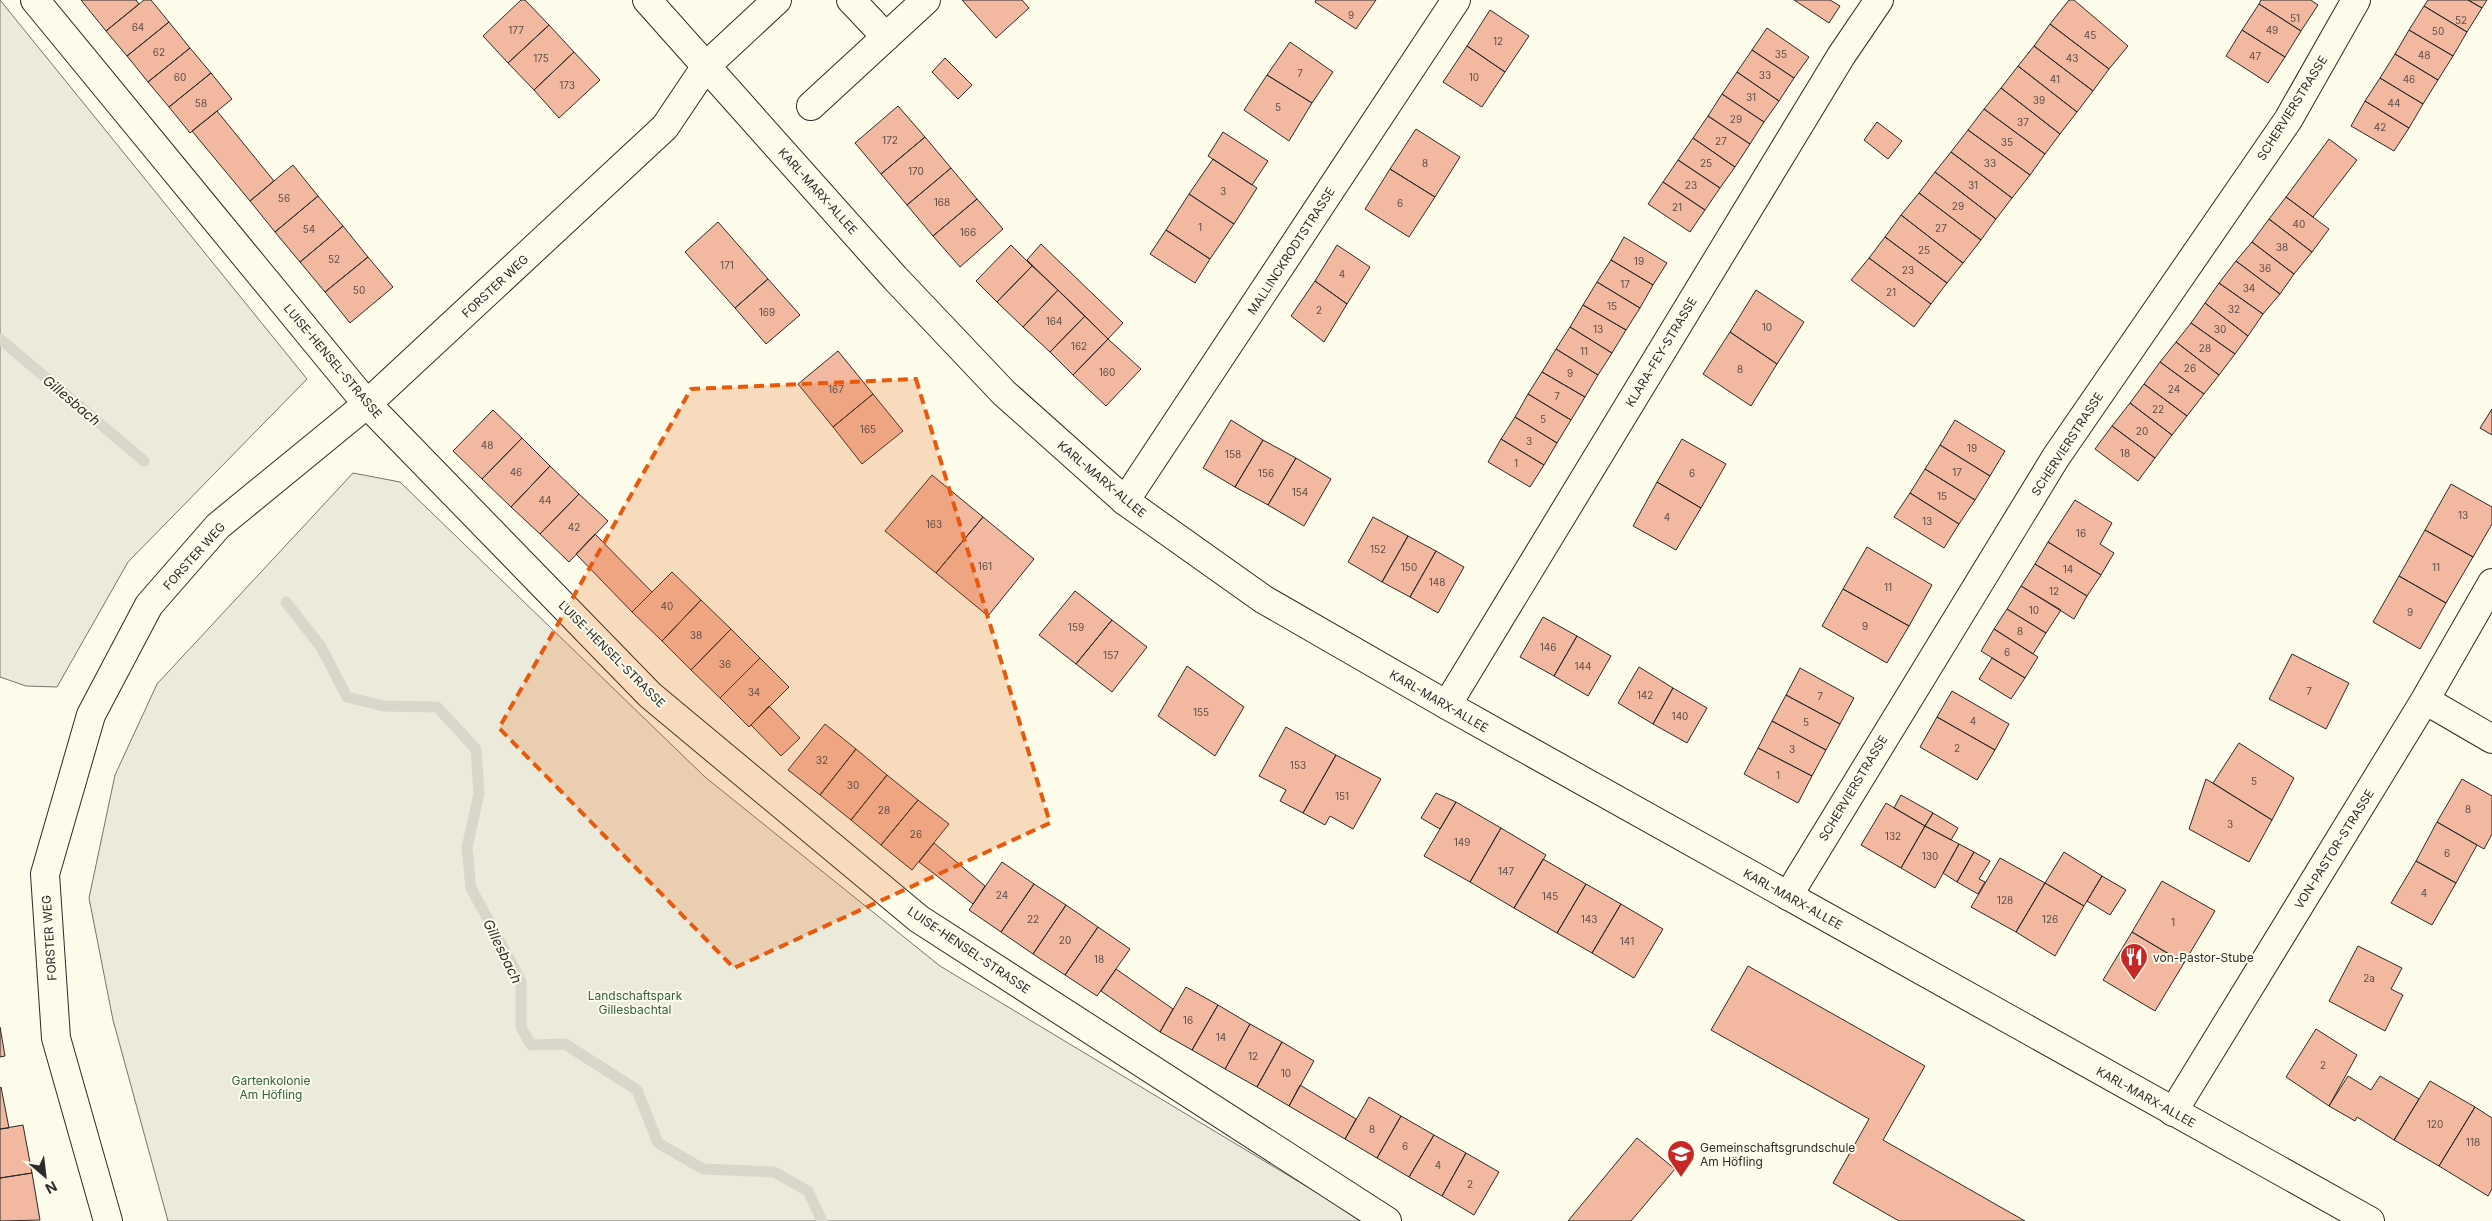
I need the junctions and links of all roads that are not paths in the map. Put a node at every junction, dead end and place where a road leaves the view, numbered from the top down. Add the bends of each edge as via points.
1 (35, 0) edge
2 (647, 0) edge
3 (777, 0) edge
4 (851, 0) edge
5 (926, 0) edge
6 (1456, 0) edge
7 (1879, 0) edge
8 (2356, 0) edge
9 (886, 37) junction
10 (706, 66) junction
11 (811, 106) dead end
12 (367, 404) junction
13 (1125, 502) junction
14 (2492, 584) edge
15 (2425, 700) junction
16 (1447, 705) junction
17 (2492, 740) edge
18 (1788, 896) junction
19 (2173, 1112) junction
20 (108, 1221) edge
21 (1387, 1221) edge
22 (2370, 1221) edge

1 - 12 street, LUISE-HENSEL-STRASSE
2 - 10 street, KARL-MARX-ALLEE
3 - 10 street, FORSTER WEG
4 - 9 street
5 - 9 street
6 - 13 street, MALLINCKRODTSTRASSE
7 - 16 street, KLARA-FEY-STRASSE via 1841,56
8 - 18 street, SCHERVIERSTRASSE via 2288,120 2056,457
9 - 11 street
10 - 12 street, FORSTER WEG via 665,127
10 - 13 street, KARL-MARX-ALLEE via 895,278 1004,393
12 - 20 street, FORSTER WEG via 218,526 149,605 91,715 46,874 56,1038
12 - 21 street, LUISE-HENSEL-STRASSE via 650,695 920,919
13 - 16 street, KARL-MARX-ALLEE via 1263,599
14 - 15 street, VON-PASTOR-STRASSE
15 - 17 street
15 - 19 street, VON-PASTOR-STRASSE
16 - 18 street, KARL-MARX-ALLEE
18 - 19 street, KARL-MARX-ALLEE
19 - 22 street, KARL-MARX-ALLEE

